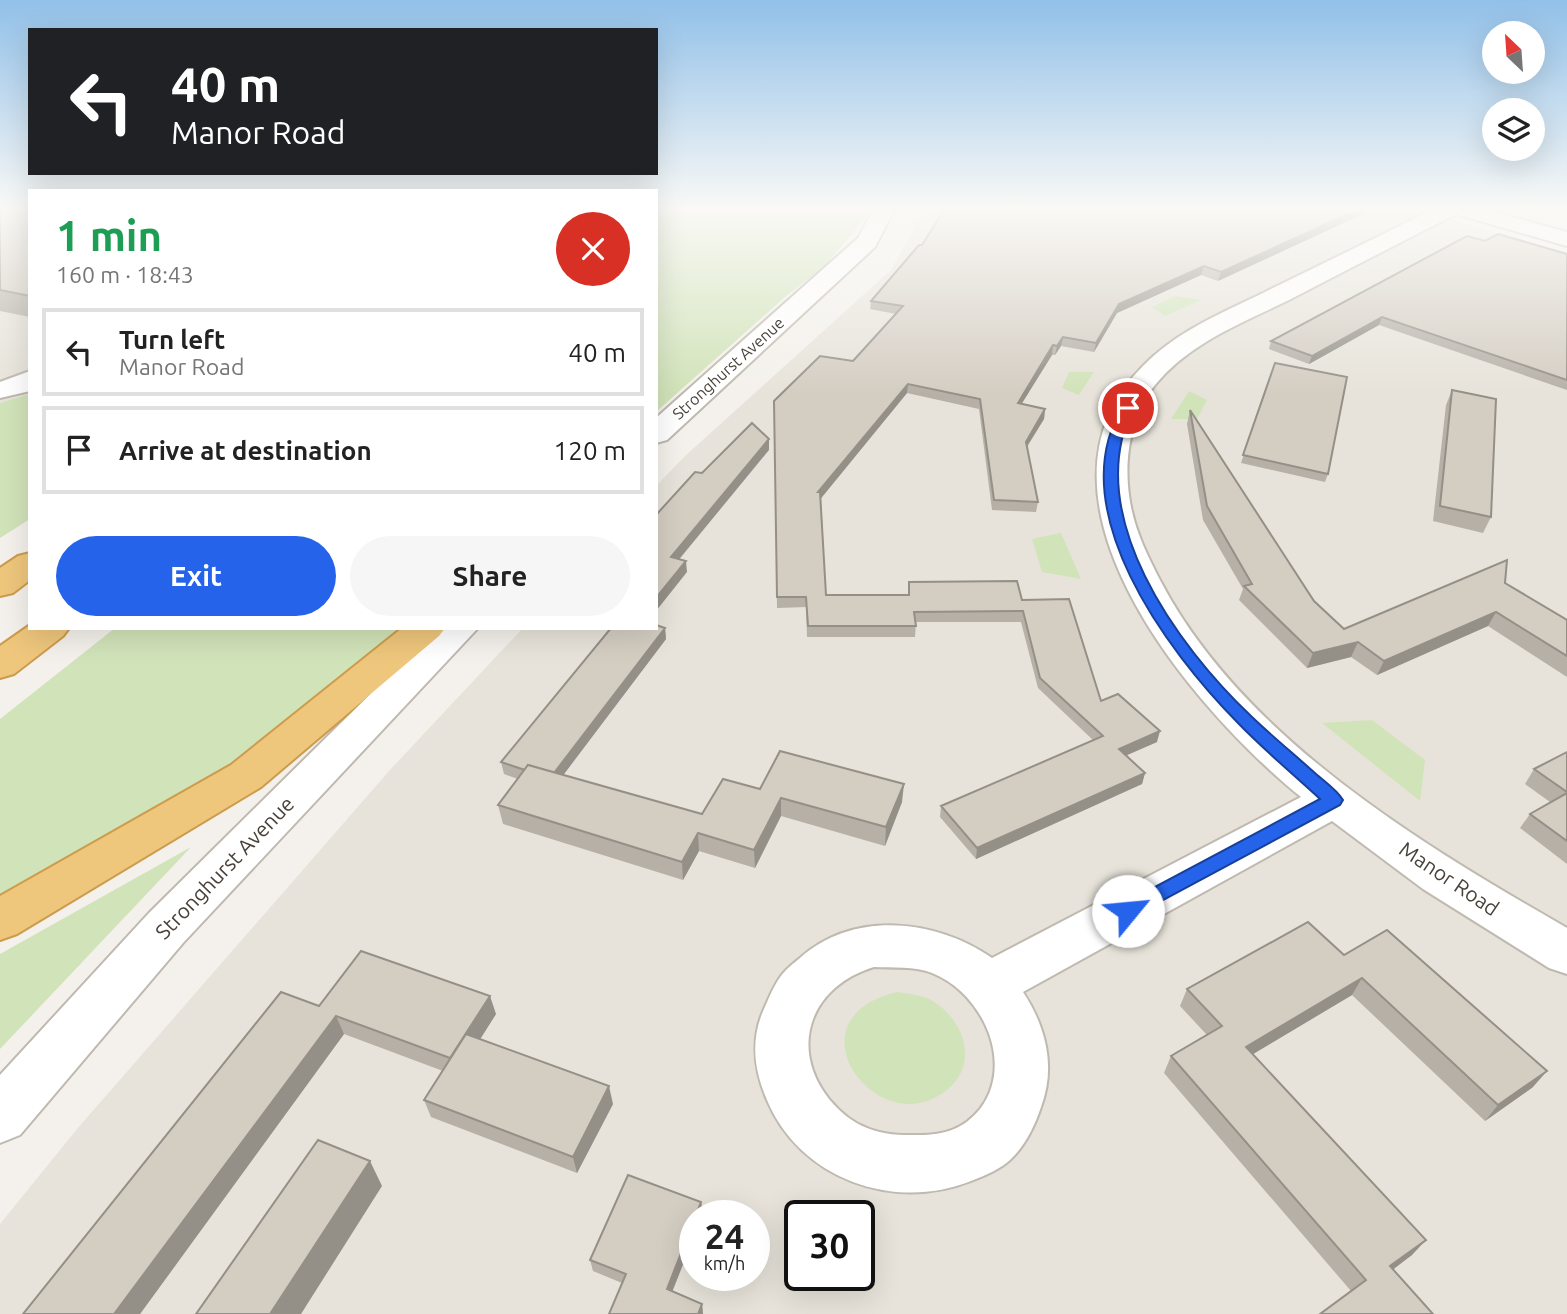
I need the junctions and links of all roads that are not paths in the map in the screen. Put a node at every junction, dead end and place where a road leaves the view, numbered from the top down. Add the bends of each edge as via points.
1 (835, 271) edge
2 (1327, 271) edge
3 (28, 380) edge
4 (0, 390) edge
5 (658, 432) edge
6 (28, 565) edge
7 (28, 570) edge
8 (0, 587) edge
9 (47, 630) edge
10 (424, 630) edge
11 (457, 630) edge
12 (0, 665) edge
13 (1334, 800) junction
14 (0, 920) edge
15 (1567, 953) edge
16 (989, 985) junction
17 (0, 1116) edge

1 - 5 street, Stronghurst Avenue
2 - 13 street, Manor Road via 1186,343 1160,363 1138,387 1117,429 1111,492 1117,524 1141,584 1169,630 1244,720
3 - 4 street
6 - 8 highway
7 - 8 highway
9 - 12 highway
10 - 14 highway via 246,776
11 - 17 street, Stronghurst Avenue via 166,928
13 - 15 street, Manor Road via 1498,913
13 - 16 street
16 - 16 street via 1013,1020 1024,1060 1018,1100 993,1136 956,1160 909,1168 861,1159 820,1133 792,1097 780,1057 785,1017 805,983 835,959 874,946 915,947 955,960

